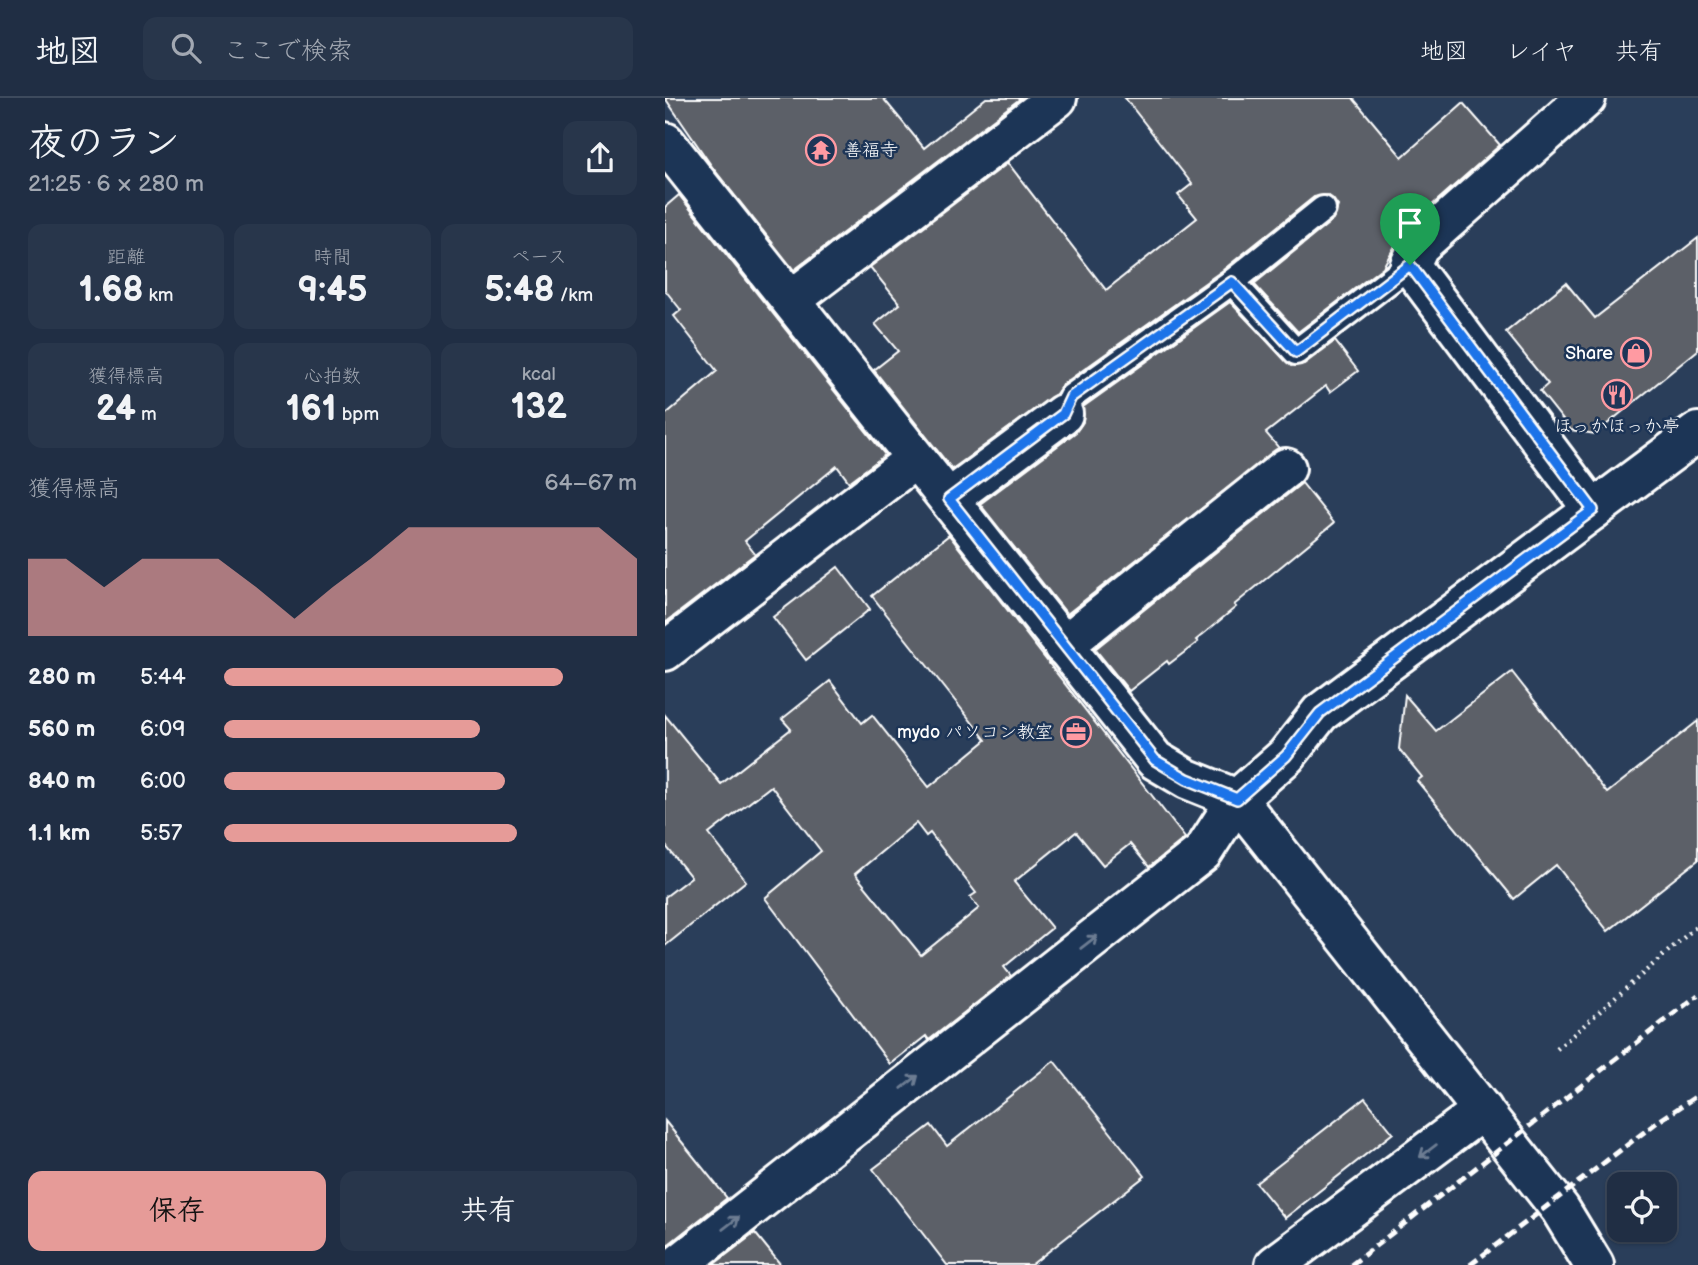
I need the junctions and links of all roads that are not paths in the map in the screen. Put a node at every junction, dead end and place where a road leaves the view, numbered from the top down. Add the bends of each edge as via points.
1 (1057, 98) edge
2 (1586, 98) edge
3 (665, 142) edge
4 (1324, 209) dead end
5 (1410, 265) junction
6 (1232, 282) junction
7 (791, 300) junction
8 (1063, 414) joint
9 (1698, 432) edge
10 (915, 459) junction
11 (1286, 468) dead end
12 (949, 499) junction
13 (1593, 510) junction
14 (1063, 646) junction
15 (665, 651) edge
16 (1237, 799) junction
17 (1483, 1110) junction
18 (678, 1265) edge
19 (1275, 1265) edge
20 (1594, 1265) edge

1 - 7 street
2 - 5 street via 1419,246
3 - 7 street
4 - 6 lane
5 - 6 lane via 1296,352
5 - 13 street
6 - 8 lane via 1071,397
7 - 10 street
8 - 12 street
9 - 13 street
10 - 12 street
10 - 15 street
11 - 14 street
12 - 14 street
13 - 16 street via 1320,713 1286,756
14 - 16 street via 1155,760
16 - 17 street
18 -> 16 street via 1203,852
17 -> 19 street
17 - 20 street via 1560,1209

